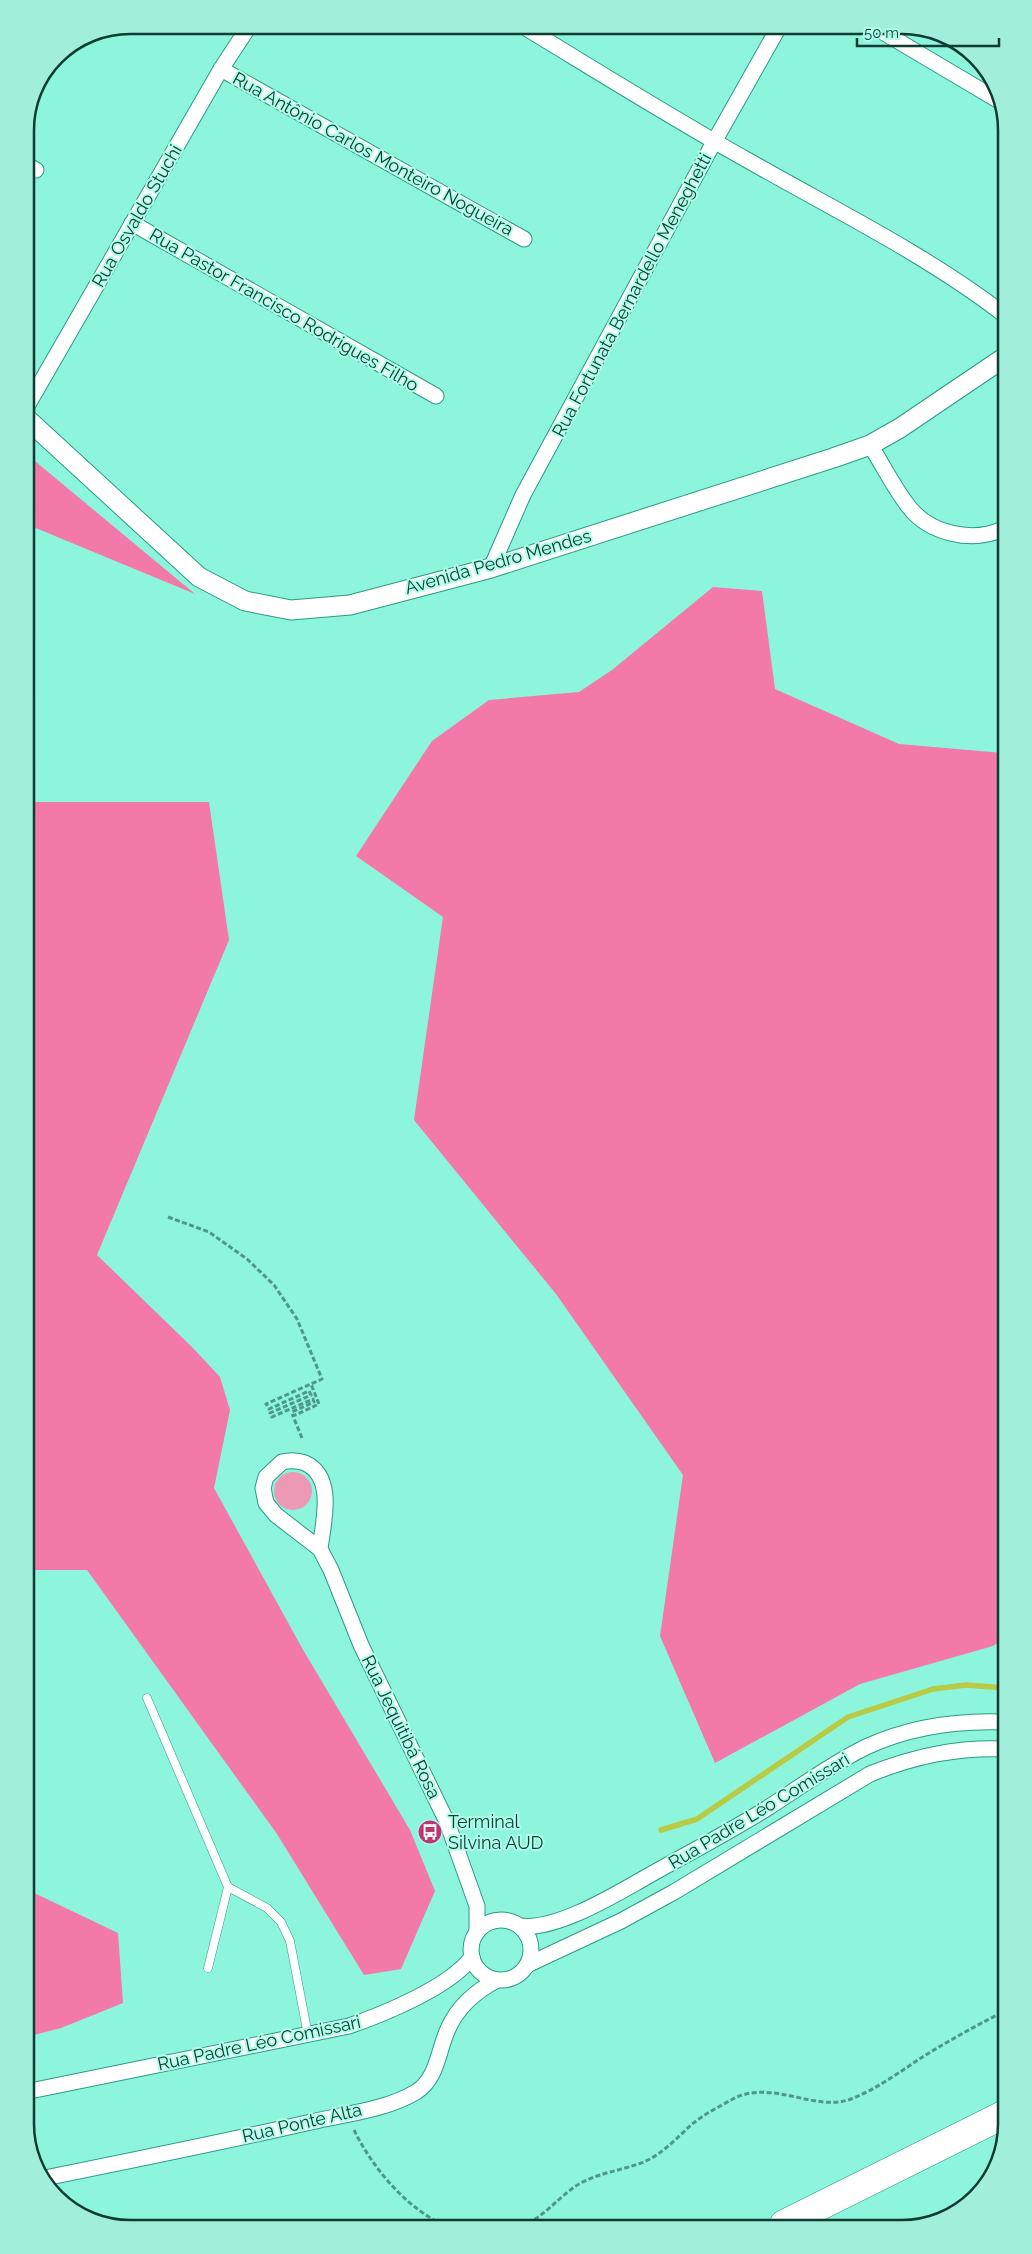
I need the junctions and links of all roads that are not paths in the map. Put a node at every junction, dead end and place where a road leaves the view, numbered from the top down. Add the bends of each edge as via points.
1 (244, 34) edge
2 (536, 34) edge
3 (775, 34) edge
4 (886, 34) edge
5 (221, 69) junction
6 (992, 97) edge
7 (714, 142) junction
8 (132, 223) junction
9 (524, 239) dead end
10 (998, 310) edge
11 (998, 362) edge
12 (34, 394) edge
13 (436, 396) dead end
14 (34, 425) edge
15 (870, 445) junction
16 (998, 531) edge
17 (490, 568) junction
18 (320, 1549) junction
19 (147, 1698) dead end
20 (998, 1722) edge
21 (998, 1749) edge
22 (228, 1887) junction
23 (476, 1906) junction
24 (495, 1920) junction
25 (520, 1926) junction
26 (477, 1932) junction
27 (472, 1957) junction
28 (527, 1965) junction
29 (208, 1968) dead end
30 (498, 1980) junction
31 (308, 2035) junction
32 (34, 2090) edge
33 (998, 2117) edge
34 (50, 2177) edge
35 (792, 2220) edge

1 - 5 street, Rua Osvaldo Stuchi
2 - 7 street
3 - 7 street, Rua Fortunata Bernardello Meneghetti
4 - 6 street
5 - 8 street, Rua Osvaldo Stuchi
5 - 9 street, Rua Antônio Carlos Monteiro Nogueira
7 - 10 street via 875,232 968,288
7 - 17 street, Rua Fortunata Bernardello Meneghetti via 523,495
8 - 12 street, Rua Osvaldo Stuchi
8 - 13 street, Rua Pastor Francisco Rodrigues Filho
11 - 15 street, Avenida Pedro Mendes
14 - 17 street, Avenida Pedro Mendes via 199,577 245,601 290,610 350,605
15 - 16 street via 909,508 928,524 953,534 976,536
15 - 17 street, Avenida Pedro Mendes
18 - 18 street, Rua Jequitibá Rosa via 325,1493 319,1475 298,1461 282,1462 266,1477 263,1488 266,1503 276,1515
18 - 23 street, Rua Jequitibá Rosa via 361,1644 447,1822
19 - 22 lane
20 - 25 street, Rua Padre Léo Comissari via 950,1723 895,1736 866,1747 723,1834 612,1896 547,1924
21 - 28 street, Rua Padre Léo Comissari via 927,1754 870,1774 674,1892
22 - 29 lane
22 - 31 lane via 267,1908 281,1922 290,1941
23 - 24 street
23 - 26 street, Rua Jequitibá Rosa
24 - 25 street via 510,1921
24 - 26 street
25 - 28 street via 531,1944
26 - 27 street
27 - 30 street via 481,1972
27 - 31 street, Rua Padre Léo Comissari via 449,1978 391,2009 349,2026
28 - 30 street via 511,1978
30 - 34 street, Rua Ponte Alta via 476,1993 460,2008 448,2029 432,2073 420,2090 400,2100
31 - 32 street, Rua Padre Léo Comissari
33 - 35 highway

